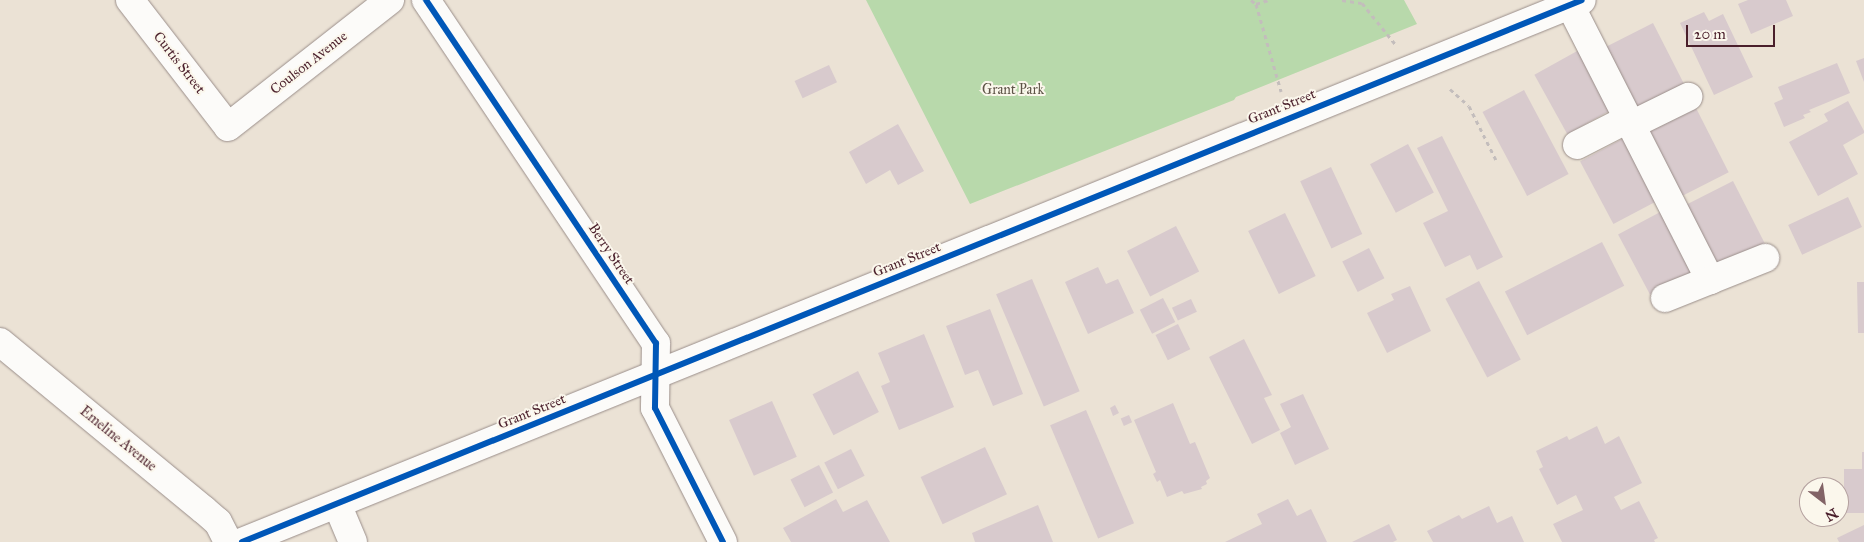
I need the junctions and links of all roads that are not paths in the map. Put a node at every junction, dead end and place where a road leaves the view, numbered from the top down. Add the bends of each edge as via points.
1 (130, 0) edge
2 (390, 0) edge
3 (426, 0) edge
4 (1576, 2) edge
5 (1688, 97) dead end
6 (1630, 122) junction
7 (228, 127) joint
8 (1577, 145) dead end
9 (1765, 258) dead end
10 (1710, 280) junction
11 (1665, 298) dead end
12 (0, 342) edge
13 (656, 375) junction
14 (337, 504) junction
15 (228, 542) edge
16 (242, 542) edge
17 (353, 542) edge
18 (723, 542) edge

1 - 7 street, Curtis Street
2 - 7 street, Coulson Avenue
3 - 13 street, Berry Street via 656,343
4 - 6 street
4 - 13 street, Grant Street
5 - 6 street
6 - 8 street
6 - 10 street
9 - 10 street
10 - 11 street
12 - 15 street, Emeline Avenue via 218,522
13 - 14 street, Grant Street
13 - 18 street, Berry Street via 655,408
14 - 16 street, Grant Street
14 - 17 street

